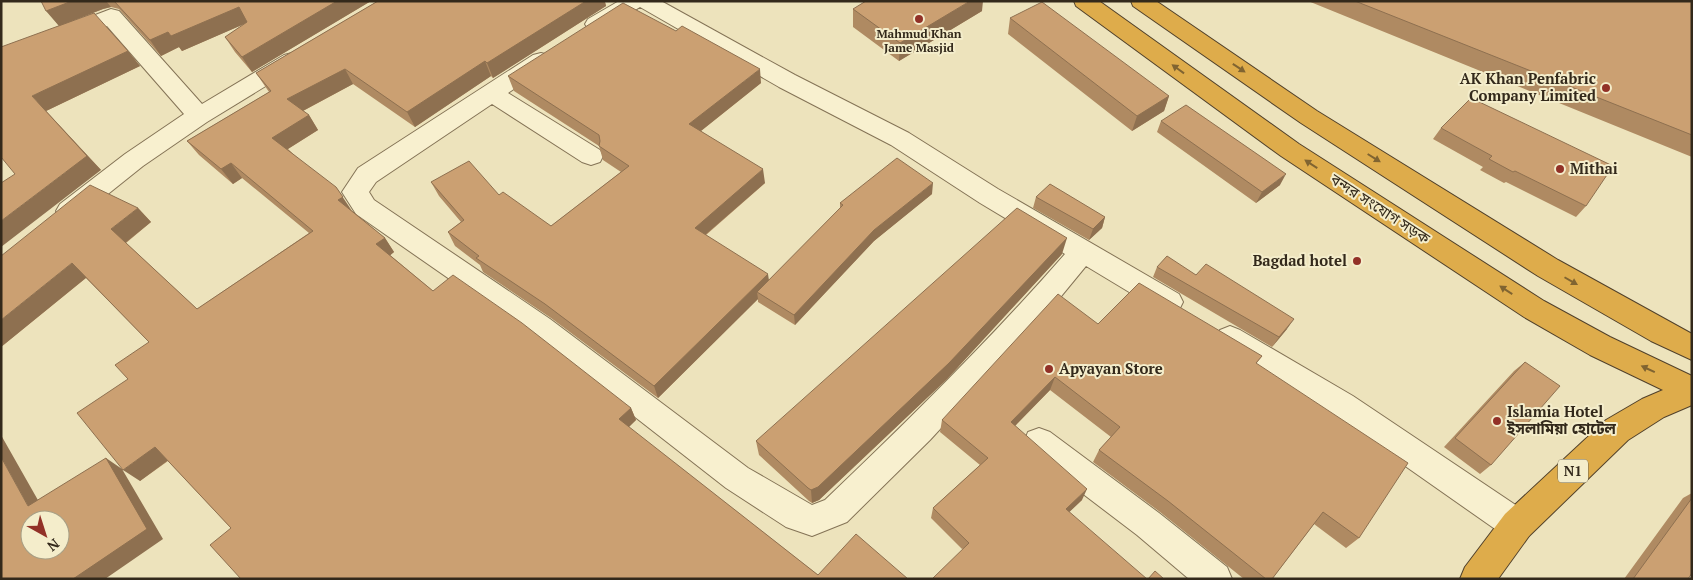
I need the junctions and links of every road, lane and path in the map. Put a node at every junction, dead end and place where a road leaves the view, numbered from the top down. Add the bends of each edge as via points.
1 (129, 1) edge
2 (636, 1) edge
3 (644, 1) edge
4 (1084, 1) edge
5 (1141, 1) edge
6 (111, 16) junction
7 (307, 51) edge
8 (1, 59) edge
9 (492, 93) junction
10 (198, 116) junction
11 (591, 156) dead end
12 (51, 226) edge
13 (1083, 251) junction
14 (1692, 348) edge
15 (1692, 390) edge
16 (1039, 442) dead end
17 (1517, 525) junction
18 (1215, 579) edge
19 (1477, 579) edge

1 - 6 street via 120,5
2 - 9 street via 568,41
3 - 13 street via 787,81 900,139
15 -> 4 highway, বন্দর সংযোগ সড়ক via 1600,346 1534,309 1290,150
5 -> 14 highway via 1309,117 1540,263
6 - 8 street
6 - 10 street
7 - 10 street
9 - 11 street
9 - 13 street via 367,176 355,192 365,207 540,327 737,478 797,516 812,520 836,511 919,430 1040,303
10 - 12 street via 134,160
13 - 17 street via 1342,405
15 - 17 highway, N1 via 1617,430
16 - 18 street
17 - 19 highway, N1

